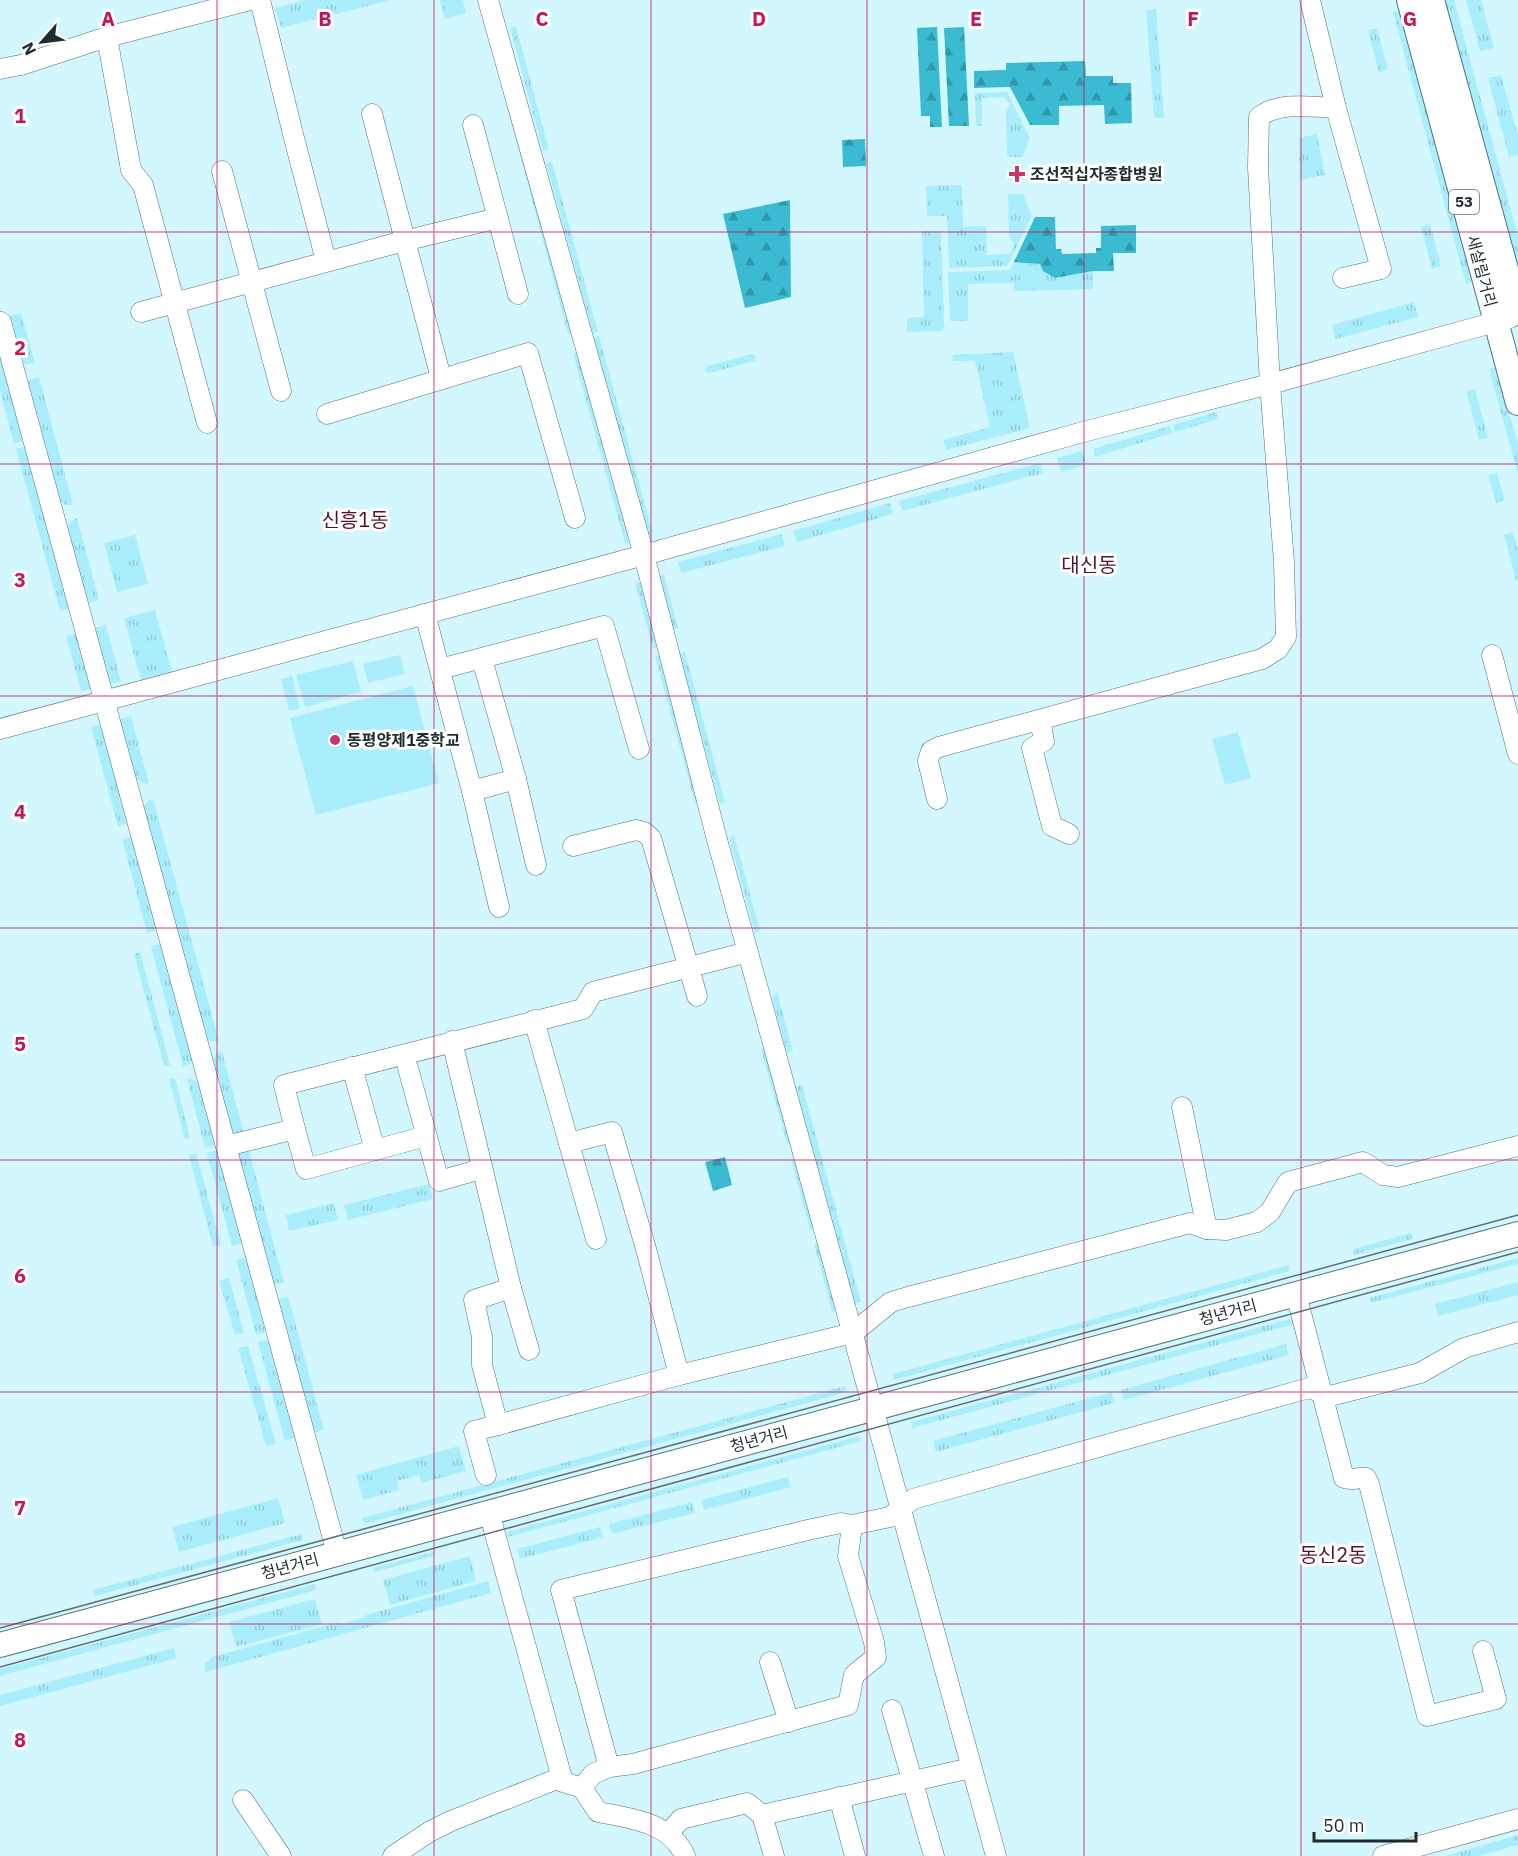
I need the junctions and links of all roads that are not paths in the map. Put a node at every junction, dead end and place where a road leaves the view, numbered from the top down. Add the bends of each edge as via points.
1 (250, 0) edge
2 (260, 0) edge
3 (490, 0) edge
4 (1310, 0) edge
5 (1409, 0) edge
6 (1432, 0) edge
7 (107, 37) junction
8 (0, 68) edge
9 (1336, 108) junction
10 (372, 114) dead end
11 (473, 125) dead end
12 (222, 171) dead end
13 (498, 218) junction
14 (404, 241) junction
15 (327, 261) junction
16 (1342, 278) dead end
17 (253, 283) junction
18 (518, 294) dead end
19 (175, 303) junction
20 (141, 312) dead end
21 (1510, 317) edge
22 (1, 322) edge
23 (441, 378) junction
24 (1270, 384) junction
25 (281, 391) dead end
26 (1518, 403) edge
27 (327, 414) dead end
28 (207, 423) dead end
29 (575, 518) dead end
30 (644, 555) junction
31 (425, 614) junction
32 (1492, 655) dead end
33 (482, 659) junction
34 (440, 669) junction
35 (105, 701) junction
36 (1040, 720) junction
37 (0, 729) edge
38 (639, 749) dead end
39 (1518, 754) edge
40 (516, 779) junction
41 (472, 791) junction
42 (937, 798) dead end
43 (1069, 834) dead end
44 (573, 846) dead end
45 (536, 864) dead end
46 (499, 907) dead end
47 (748, 952) junction
48 (688, 967) junction
49 (697, 996) dead end
50 (534, 1020) junction
51 (452, 1041) junction
52 (352, 1067) junction
53 (408, 1068) dead end
54 (1182, 1107) dead end
55 (296, 1130) junction
56 (426, 1136) junction
57 (569, 1143) junction
58 (226, 1146) junction
59 (1518, 1146) edge
60 (375, 1150) junction
61 (481, 1169) junction
62 (1207, 1229) junction
63 (1518, 1234) edge
64 (596, 1239) dead end
65 (511, 1288) junction
66 (1296, 1294) junction
67 (1518, 1332) edge
68 (853, 1333) junction
69 (529, 1350) dead end
70 (679, 1375) junction
71 (1322, 1393) junction
72 (874, 1408) junction
73 (498, 1425) junction
74 (486, 1475) dead end
75 (902, 1508) junction
76 (489, 1512) junction
77 (852, 1525) junction
78 (337, 1553) junction
79 (0, 1645) edge
80 (1483, 1651) dead end
81 (770, 1662) dead end
82 (892, 1710) dead end
83 (789, 1722) junction
84 (609, 1767) junction
85 (971, 1768) junction
86 (562, 1777) junction
87 (913, 1781) junction
88 (582, 1788) junction
89 (839, 1797) junction
90 (243, 1800) dead end
91 (762, 1815) junction
92 (1518, 1819) edge
93 (668, 1834) junction
94 (281, 1856) edge
95 (393, 1856) edge
96 (685, 1856) edge
97 (774, 1856) edge
98 (855, 1856) edge
99 (934, 1856) edge
100 (996, 1856) edge
101 (1383, 1856) edge

1 - 7 street
2 - 15 street
3 - 30 street
4 - 9 street
5 - 21 main road, 새살림거리 / 53
6 - 21 main road, 새살림거리 / 53
7 - 8 street
7 - 19 street via 131,170 143,184
9 - 16 street via 1381,269
9 - 24 street via 1294,106 1268,110 1259,117 1258,168
10 - 14 street
11 - 13 street
12 - 17 street
13 - 14 street
13 - 18 street
14 - 15 street
14 - 23 street
15 - 17 street
17 - 19 street
17 - 25 street
19 - 20 street
19 - 28 street
21 - 24 street
21 - 26 main road, 새살림거리 / 53
22 - 35 street
23 - 27 street
23 - 29 street via 528,353
24 - 30 street
24 - 36 street via 1284,562 1286,637 1278,649 1262,659
30 - 31 street
30 - 47 street
31 - 34 street
31 - 35 street
32 - 39 street
33 - 34 street
33 - 38 street via 604,626
33 - 40 street
34 - 41 street
35 - 37 street
35 - 58 street
36 - 42 street via 931,752 928,761
36 - 43 street via 1044,741 1032,748 1052,826
40 - 41 street
40 - 45 street
41 - 46 street
44 - 48 street via 636,830 651,838
47 - 48 street
47 - 68 street
48 - 49 street
48 - 50 street via 593,992 583,1009
50 - 51 street
50 - 57 street
51 - 52 street
51 - 61 street
52 - 55 street via 284,1085
52 - 60 street
53 - 56 street
54 - 62 street
55 - 58 street
55 - 60 street via 306,1169
56 - 60 street
56 - 61 street via 439,1181
57 - 64 street
57 - 70 street via 612,1132
58 - 78 street
59 - 62 street via 1398,1177 1383,1175 1363,1162 1288,1182 1270,1212 1257,1222 1226,1230
61 - 65 street
62 - 68 street via 1190,1223 908,1297 891,1302
63 - 66 main road, 청년거리
65 - 69 street
65 - 73 street via 474,1300 482,1338 482,1365
66 - 71 street
66 - 72 main road, 청년거리
67 - 71 street via 1464,1348 1420,1373 1330,1396
68 - 70 street
68 - 72 street
70 - 73 street
71 - 75 street via 1309,1388 912,1499
71 - 80 street via 1344,1478 1366,1478 1368,1484 1427,1716 1496,1698
72 - 75 street
72 - 76 main road, 청년거리
73 - 74 street via 474,1431
75 - 77 street via 890,1517
75 - 85 street
76 - 78 main road, 청년거리
76 - 86 street
77 - 83 street via 848,1556 876,1657 854,1675 848,1705
77 - 84 street via 812,1528 561,1590
78 - 79 main road, 청년거리
81 - 83 street
82 - 87 street
83 - 84 street
84 - 88 street via 593,1774
85 - 87 street
85 - 100 street
86 - 88 street via 564,1782
86 - 95 street via 451,1821
87 - 89 street
87 - 99 street
88 - 93 street via 598,1812 639,1819
89 - 91 street
89 - 98 street
90 - 94 street
91 - 93 street via 747,1803 681,1819
91 - 97 street
92 - 101 street
93 - 96 street

